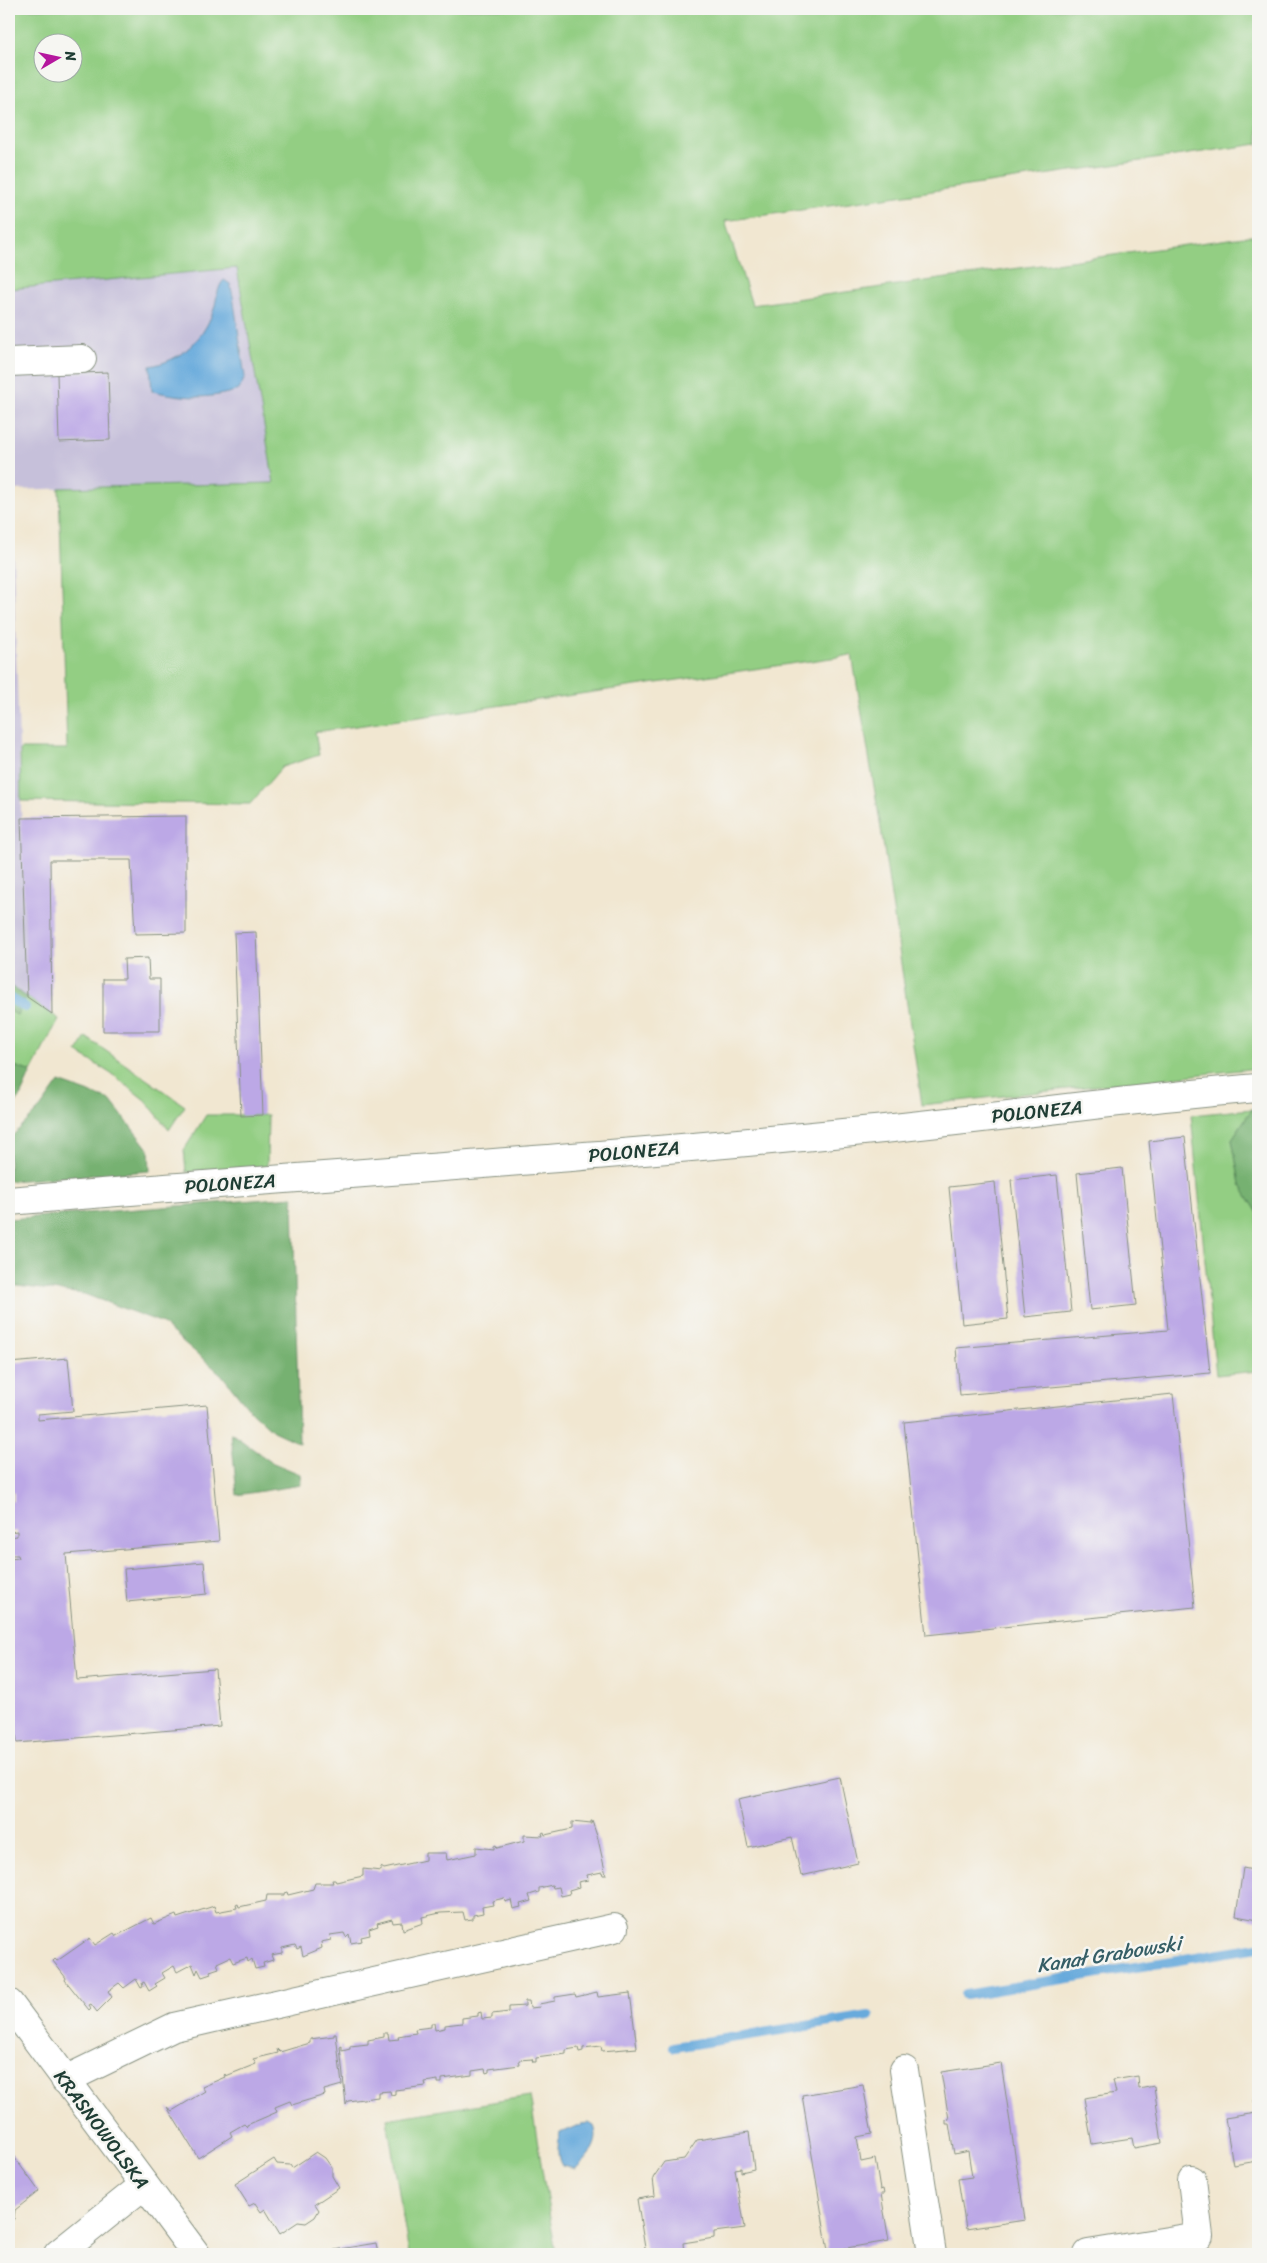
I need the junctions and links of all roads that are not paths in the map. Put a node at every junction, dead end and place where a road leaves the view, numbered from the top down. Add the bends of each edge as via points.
1 (82, 359) dead end
2 (9, 362) edge
3 (1258, 1088) edge
4 (9, 1201) edge
5 (614, 1928) dead end
6 (9, 2004) edge
7 (904, 2070) dead end
8 (65, 2080) junction
9 (1192, 2180) dead end
10 (144, 2185) junction
11 (58, 2254) edge
12 (196, 2254) edge
13 (932, 2254) edge
14 (1088, 2254) edge

1 - 2 street
3 - 4 street, POLONEZA via 865,1131
5 - 8 street via 174,2027
6 - 8 street, KRASNOWOLSKA
7 - 13 street
8 - 10 street, KRASNOWOLSKA
9 - 14 street via 1199,2236
10 - 11 street
10 - 12 street, KRASNOWOLSKA

